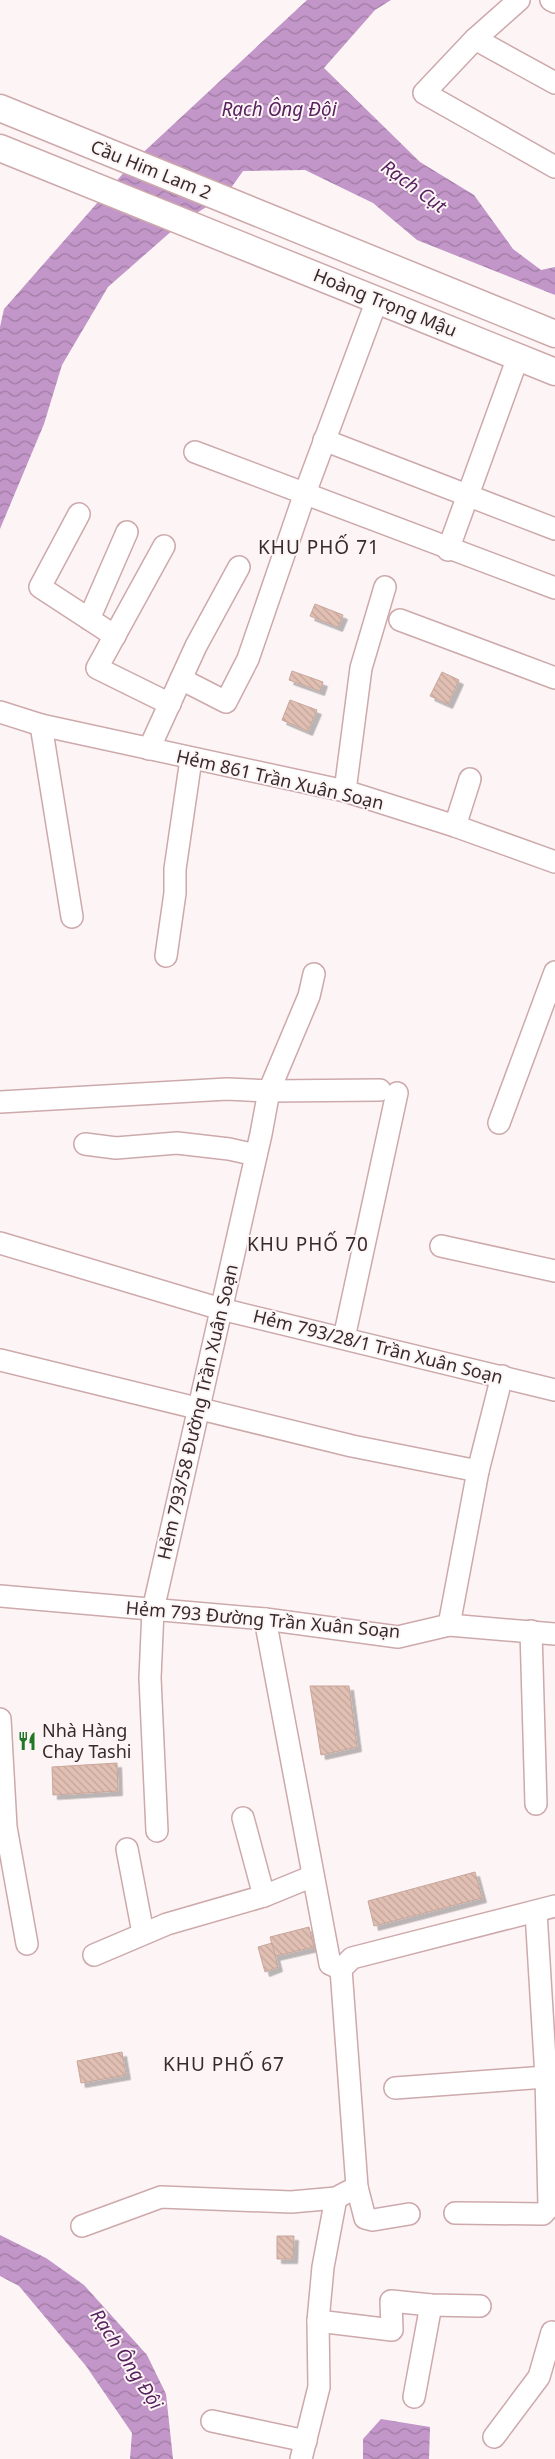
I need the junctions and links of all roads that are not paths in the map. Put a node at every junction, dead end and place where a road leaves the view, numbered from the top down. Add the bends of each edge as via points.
1 (519, 0) edge
2 (551, 0) edge
3 (555, 2) edge
4 (475, 39) junction
5 (555, 83) edge
6 (0, 108) edge
7 (0, 148) edge
8 (555, 167) edge
9 (228, 202) joint
10 (214, 234) joint
11 (390, 267) junction
12 (377, 300) junction
13 (555, 334) edge
14 (518, 357) junction
15 (555, 372) edge
16 (324, 440) junction
17 (196, 452) dead end
18 (305, 493) junction
19 (468, 496) junction
20 (79, 514) dead end
21 (555, 529) edge
22 (127, 532) dead end
23 (164, 546) dead end
24 (448, 550) junction
25 (239, 568) dead end
26 (385, 587) dead end
27 (555, 588) edge
28 (89, 619) junction
29 (400, 620) dead end
30 (115, 636) junction
31 (555, 678) edge
32 (181, 679) junction
33 (170, 704) junction
34 (0, 712) edge
35 (41, 725) junction
36 (149, 749) junction
37 (191, 758) junction
38 (470, 779) dead end
39 (345, 791) junction
40 (455, 826) junction
41 (555, 862) edge
42 (72, 917) dead end
43 (166, 956) dead end
44 (555, 972) edge
45 (314, 974) dead end
46 (269, 1091) junction
47 (0, 1102) edge
48 (499, 1123) dead end
49 (85, 1144) dead end
50 (256, 1155) junction
51 (0, 1243) edge
52 (441, 1246) dead end
53 (555, 1271) edge
54 (221, 1309) junction
55 (344, 1338) junction
56 (0, 1360) edge
57 (502, 1376) junction
58 (555, 1390) edge
59 (199, 1408) junction
60 (478, 1471) junction
61 (0, 1596) edge
62 (153, 1610) junction
63 (265, 1619) junction
64 (449, 1625) junction
65 (532, 1631) junction
66 (555, 1634) edge
67 (0, 1719) edge
68 (536, 1804) dead end
69 (243, 1818) dead end
70 (157, 1831) dead end
71 (127, 1849) dead end
72 (313, 1876) junction
73 (264, 1896) junction
74 (546, 1909) edge
75 (143, 1933) junction
76 (27, 1944) dead end
77 (94, 1955) dead end
78 (341, 1969) junction
79 (546, 2077) junction
80 (396, 2088) dead end
81 (356, 2186) junction
82 (336, 2198) junction
83 (455, 2213) dead end
84 (409, 2214) dead end
85 (82, 2226) dead end
86 (431, 2305) junction
87 (480, 2306) dead end
88 (318, 2321) junction
89 (552, 2332) dead end
90 (547, 2382) edge
91 (414, 2397) dead end
92 (212, 2421) dead end
93 (494, 2437) dead end
94 (303, 2450) edge

1 - 4 street
2 - 3 street
4 - 5 street
4 - 8 street via 424,93
6 - 9 main road, Cầu Him Lam 2
7 - 10 main road, Cầu Him Lam 2
9 - 11 main road, Hoàng Trọng Mậu
10 - 12 main road, Hoàng Trọng Mậu
11 - 12 main road
11 - 13 main road, Hoàng Trọng Mậu
12 - 14 main road, Hoàng Trọng Mậu
12 - 16 street
14 - 15 main road, Hoàng Trọng Mậu
14 - 19 street
16 - 18 street
16 - 19 street
17 - 18 street
18 - 24 street
18 - 32 street via 248,659 226,702
19 - 21 street
19 - 24 street
20 - 28 street via 40,588
22 - 28 street
23 - 30 street
24 - 27 street
25 - 32 street
26 - 39 street via 361,668
28 - 30 street
29 - 31 street
30 - 33 street via 97,668
32 - 33 street
33 - 36 street
34 - 35 street, Hẻm 861 Trần Xuân Soạn
35 - 36 street, Hẻm 861 Trần Xuân Soạn
35 - 42 street
36 - 37 street, Hẻm 861 Trần Xuân Soạn
37 - 39 street, Hẻm 861 Trần Xuân Soạn
37 - 43 street
38 - 40 street
39 - 40 street, Hẻm 861 Trần Xuân Soạn
40 - 41 street, Hẻm 861 Trần Xuân Soạn
44 - 48 street
45 - 46 street, Hẻm 793/58 Đường Trần Xuân Soạn via 309,996
46 - 47 street via 227,1089
46 - 50 street, Hẻm 793/58 Đường Trần Xuân Soạn
46 - 55 street via 388,1091
49 - 50 street via 116,1148 177,1143
50 - 54 street, Hẻm 793/58 Đường Trần Xuân Soạn
51 - 54 street, Hẻm 793/28/1 Trần Xuân Soạn
52 - 53 street
54 - 55 street, Hẻm 793/28/1 Trần Xuân Soạn
54 - 59 street, Hẻm 793/58 Đường Trần Xuân Soạn
55 - 57 street, Hẻm 793/28/1 Trần Xuân Soạn
56 - 59 street
57 - 58 street, Hẻm 793/28/1 Trần Xuân Soạn
57 - 60 street
59 - 60 street via 352,1446
59 - 62 street, Hẻm 793/58 Đường Trần Xuân Soạn
60 - 64 street
61 - 62 street, Hẻm 793 Đường Trần Xuân Soạn
62 - 63 street, Hẻm 793 Đường Trần Xuân Soạn
62 - 70 street, Hẻm 793/58 Đường Trần Xuân Soạn via 150,1678
63 - 64 street, Hẻm 793 Đường Trần Xuân Soạn via 398,1637
63 - 72 street
64 - 65 street, Hẻm 793 Đường Trần Xuân Soạn
65 - 66 street, Hẻm 793 Đường Trần Xuân Soạn
65 - 68 street
67 - 76 street via 6,1827
69 - 73 street
71 - 75 street
72 - 73 street
72 - 78 street via 330,1964
73 - 75 street
74 - 78 street via 352,1958
74 - 79 street
75 - 77 street
78 - 81 street
79 - 80 street
79 - 83 street via 548,2210 543,2214
81 - 82 street
81 - 84 street via 365,2218 373,2220
82 - 85 street via 291,2202 161,2196
82 - 88 street via 323,2267
86 - 87 street
86 - 88 street via 391,2301 392,2330
86 - 91 street
88 - 94 street via 319,2387
89 - 90 street
90 - 93 street
92 - 94 street

